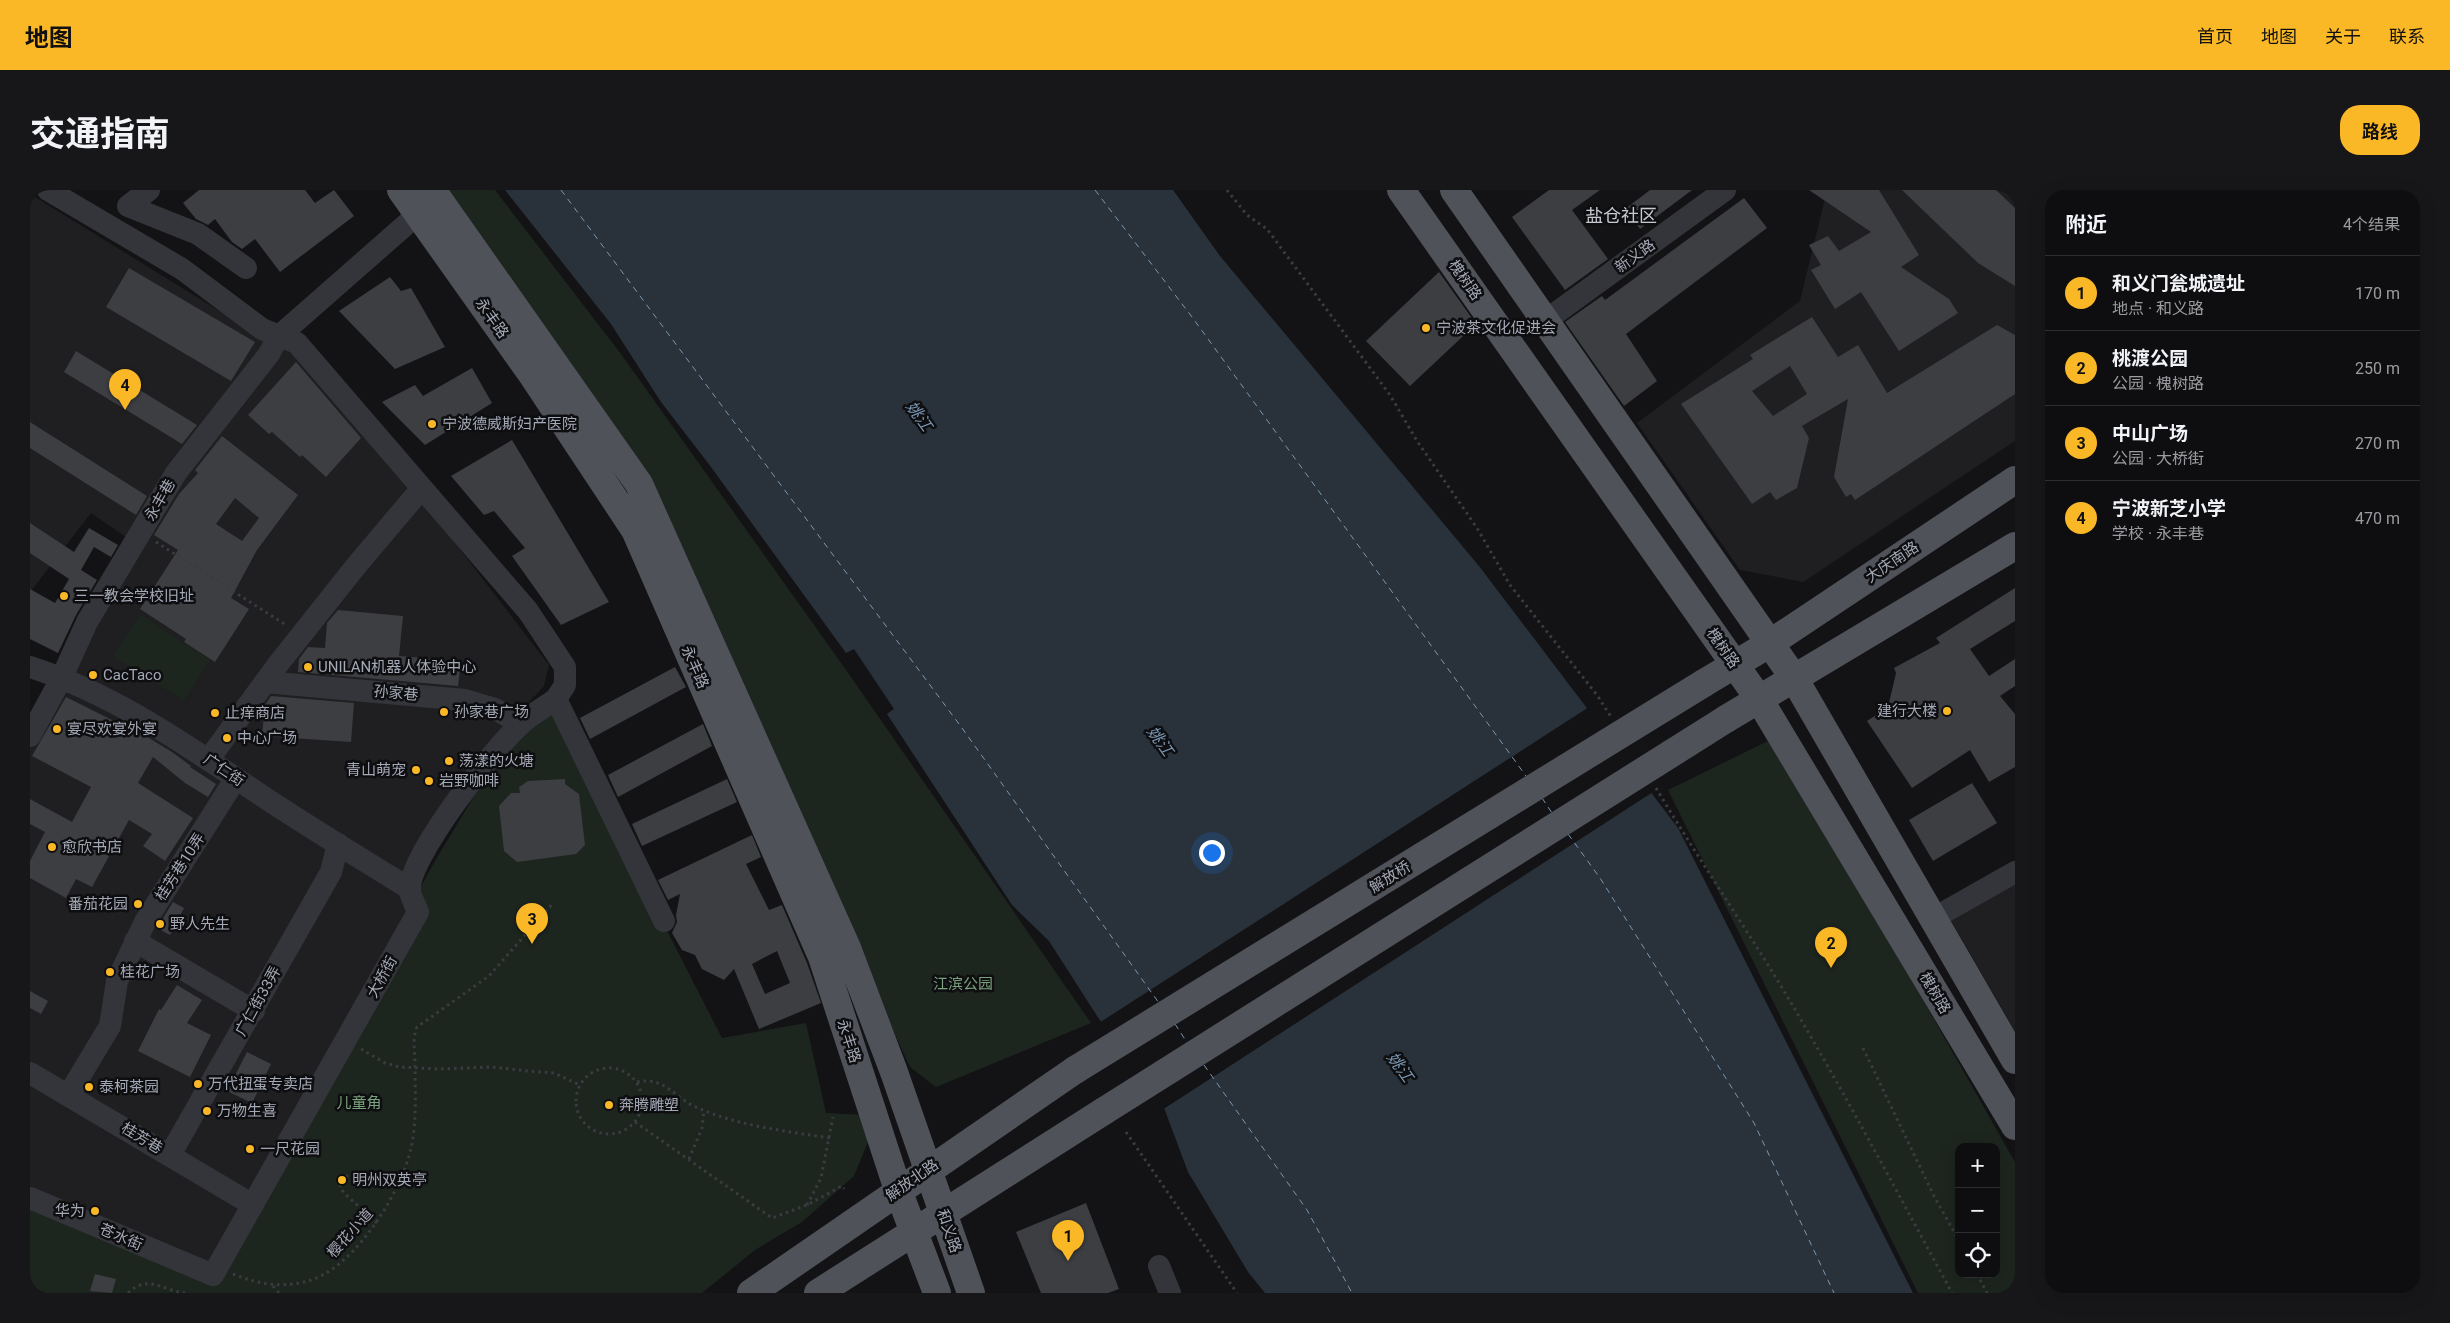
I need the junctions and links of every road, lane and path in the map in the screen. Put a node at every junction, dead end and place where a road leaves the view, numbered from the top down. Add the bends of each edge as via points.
1 (48, 190) edge
2 (149, 190) edge
3 (401, 190) edge
4 (432, 190) edge
5 (1401, 190) edge
6 (1454, 190) edge
7 (1725, 190) edge
8 (418, 214) junction
9 (246, 268) dead end
10 (1545, 321) junction
11 (278, 337) junction
12 (2015, 480) edge
13 (421, 489) junction
14 (141, 532) junction
15 (2015, 546) edge
16 (301, 635) junction
17 (1769, 644) junction
18 (1734, 665) junction
19 (30, 667) edge
20 (62, 677) junction
21 (1794, 678) junction
22 (265, 682) junction
23 (556, 699) junction
24 (1759, 699) junction
25 (522, 724) junction
26 (30, 736) edge
27 (209, 759) junction
28 (236, 778) junction
29 (338, 844) junction
30 (2015, 872) edge
31 (410, 889) junction
32 (554, 902) dead end
33 (1934, 918) junction
34 (664, 921) dead end
35 (135, 941) junction
36 (254, 1011) junction
37 (360, 1048) dead end
38 (1863, 1048) dead end
39 (2015, 1060) edge
40 (415, 1068) junction
41 (1075, 1070) joint
42 (30, 1073) edge
43 (637, 1082) junction
44 (580, 1086) junction
45 (69, 1094) junction
46 (704, 1111) junction
47 (833, 1117) dead end
48 (634, 1122) junction
49 (2015, 1126) edge
50 (1126, 1132) dead end
51 (830, 1138) junction
52 (170, 1155) junction
53 (689, 1159) junction
54 (928, 1170) junction
55 (400, 1180) junction
56 (844, 1189) dead end
57 (898, 1190) junction
58 (30, 1198) edge
59 (253, 1205) junction
60 (807, 1205) junction
61 (943, 1213) junction
62 (377, 1223) junction
63 (914, 1232) junction
64 (1955, 1234) edge
65 (1159, 1266) dead end
66 (221, 1274) junction
67 (1979, 1278) edge
68 (273, 1286) junction
69 (128, 1293) edge
70 (185, 1293) edge
71 (279, 1293) edge
72 (750, 1293) edge
73 (818, 1293) edge
74 (936, 1293) edge
75 (971, 1293) edge
76 (1170, 1293) edge
77 (1237, 1293) edge
78 (1988, 1293) edge

1 - 11 street via 182,269 262,329
2 - 9 street via 128,206 198,234
3 - 8 main road, 永丰路
4 - 54 main road, 永丰路 via 639,484 847,948
5 - 18 main road, 槐树路
6 - 10 main road
7 - 10 street, 新义路
8 - 11 street, 永丰巷
8 - 57 main road, 永丰路 via 533,376 634,530 822,957
10 - 17 main road
11 - 13 street via 297,342 313,359
11 - 14 street, 永丰巷 via 269,354 176,473
12 - 17 main road, 大庆南路
13 - 16 street
13 - 23 street via 528,611 565,667 565,685
14 - 16 path
14 - 20 street, 永丰巷 via 87,622
15 - 21 main road
16 - 22 street
17 - 18 main road, 大庆南路
17 - 21 main road
18 - 24 main road, 槐树路
18 - 41 main road, 解放桥, bridge
19 - 20 street, 广仁街
20 - 26 street, 永丰巷
20 - 27 street, 广仁街 via 114,701
21 - 24 main road
21 - 33 main road
22 - 25 street, 孙家巷 via 465,700 508,715
22 - 27 street
23 - 25 street
23 - 34 street
24 - 49 main road, 槐树路
24 - 61 main road, bridge
25 - 31 street via 462,791 418,864
27 - 28 street, 广仁街
28 - 29 street, 广仁街
28 - 35 street, 桂芳巷10弄
29 - 31 street, 广仁街
29 - 36 street, 广仁街33弄 via 331,872
30 - 33 street
31 - 59 street, 大桥街 via 418,912
32 - 40 path, 樱花小道 via 489,976 417,1027 414,1035
33 - 39 main road
35 - 36 street
35 - 45 street, 桂芳巷10弄 via 117,981 110,1026
36 - 52 street, 广仁街33弄
37 - 40 path via 385,1063
38 - 64 path
40 - 44 path via 492,1067 546,1072
40 - 55 path, 樱花小道 via 412,1148
41 - 54 main road, 解放北路
42 - 45 street, 桂芳巷
43 - 44 path via 622,1071 604,1068 594,1072
43 - 46 path via 660,1082 686,1103
43 - 48 path via 642,1109
44 - 48 path via 576,1105 584,1123 591,1129 617,1133
45 - 52 street, 桂芳巷
46 - 51 path via 759,1126
46 - 53 path via 702,1128
47 - 51 path
48 - 53 path
50 - 77 path
51 - 60 path via 821,1178
52 - 59 street, 桂芳巷
53 - 60 path via 772,1218
54 - 57 main road, 解放北路
54 - 61 main road, 和义路
55 - 62 path, 樱花小道
55 - 62 path via 350,1175 342,1178 340,1187 344,1193
56 - 60 path via 842,1186
57 - 63 main road
57 - 72 main road, 解放北路
58 - 66 street, 苍水街
59 - 66 street, 大桥街
61 - 63 main road
61 - 75 main road, 和义路
62 - 68 path, 樱花小道 via 347,1258 327,1273 314,1279
63 - 73 main road
63 - 74 main road
65 - 76 street
66 - 68 path, 樱花小道
67 - 78 path
68 - 71 path
69 - 70 path via 140,1283

